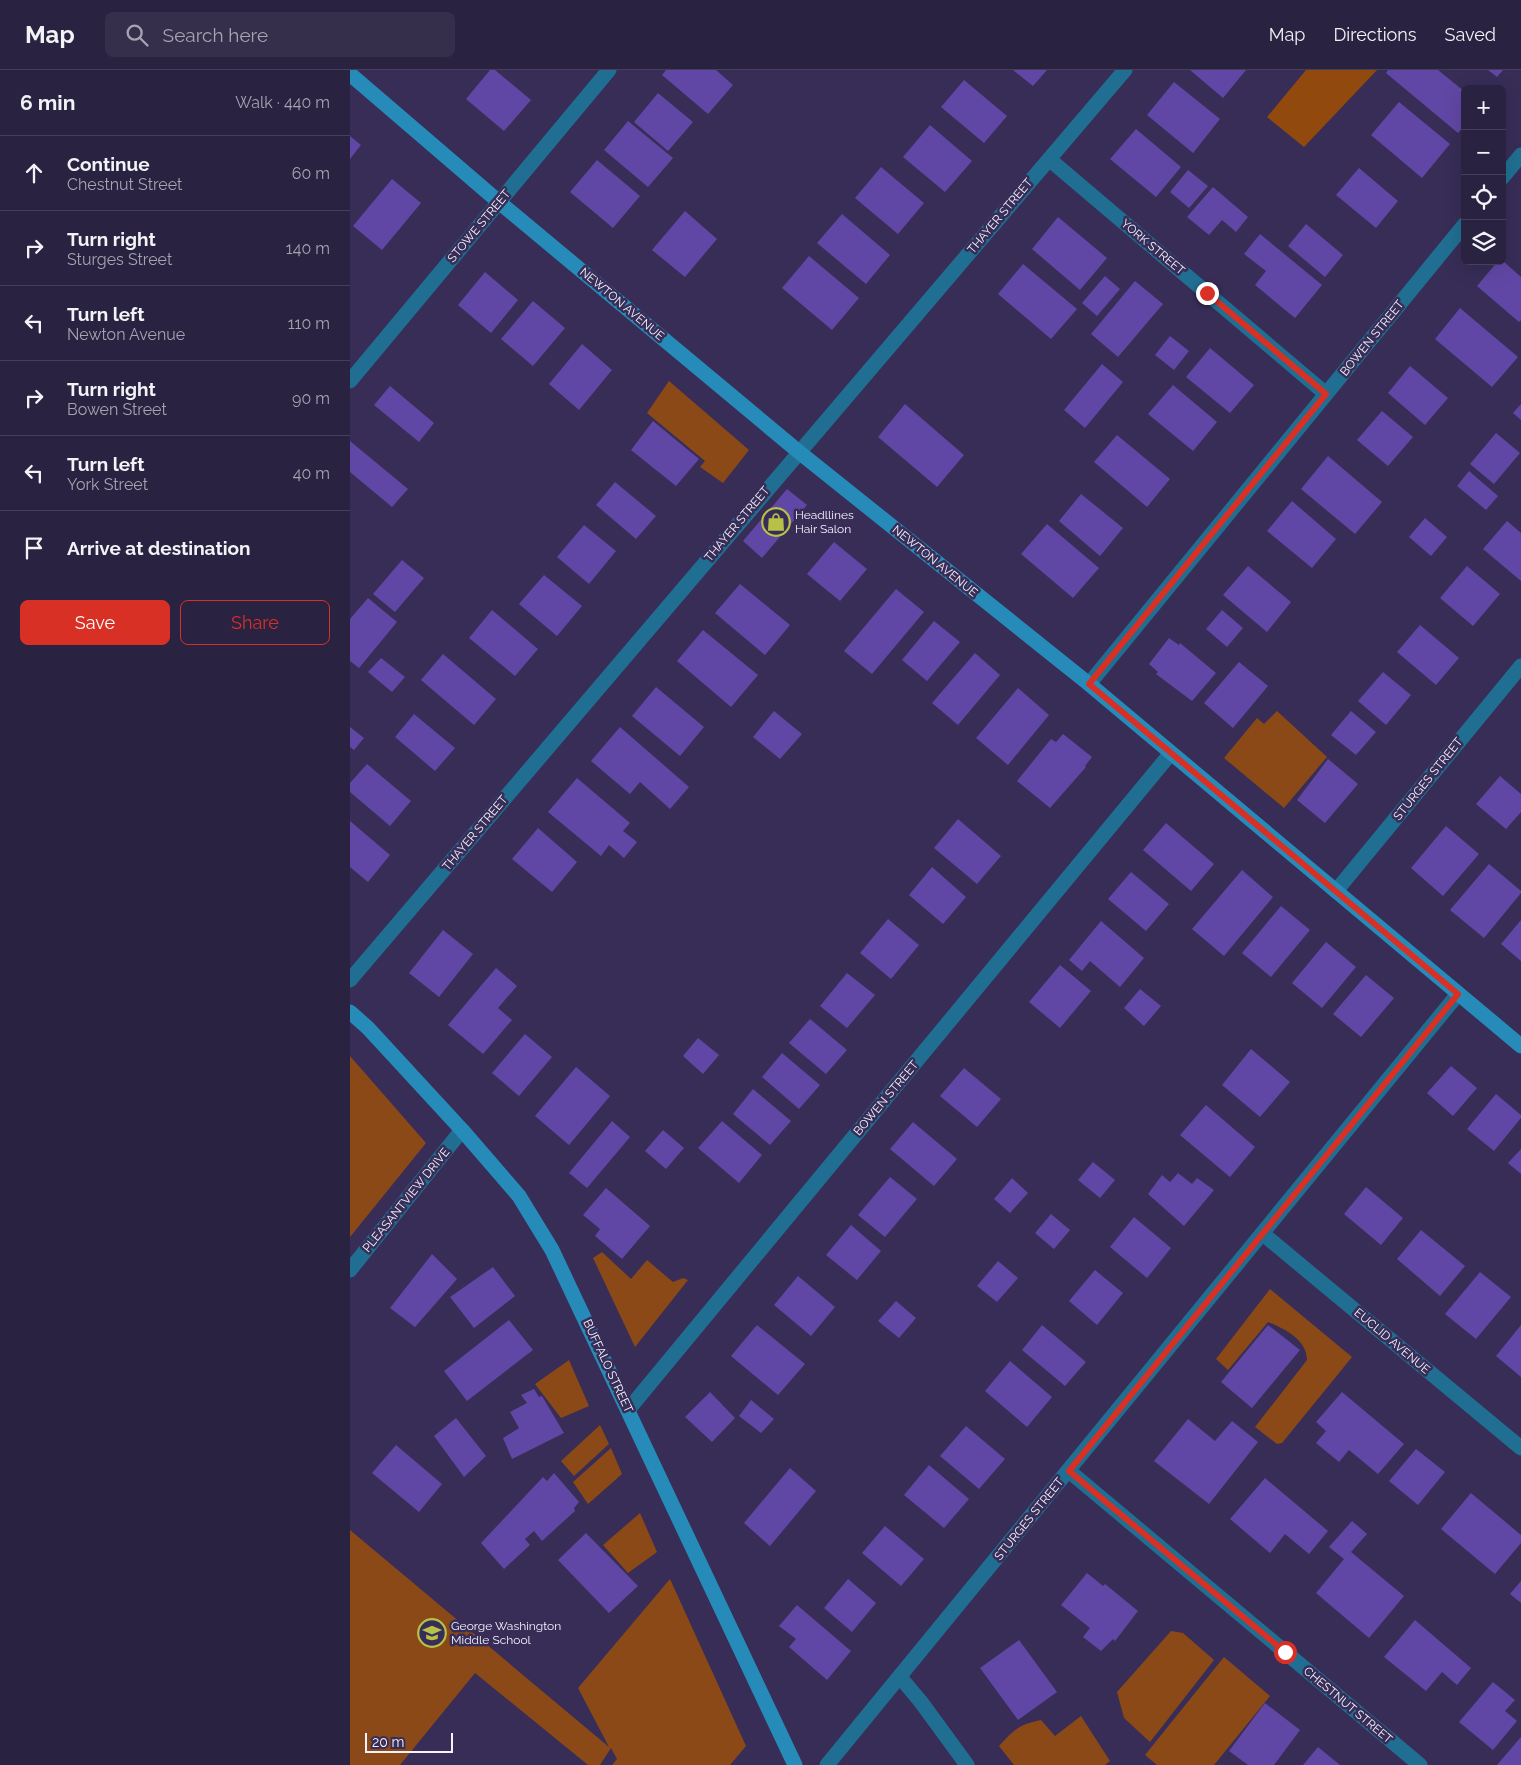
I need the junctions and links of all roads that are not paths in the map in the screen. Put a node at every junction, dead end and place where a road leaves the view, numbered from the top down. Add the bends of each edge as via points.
1 (609, 70) edge
2 (1125, 70) edge
3 (350, 74) edge
4 (1521, 155) edge
5 (1049, 159) junction
6 (1504, 175) edge
7 (499, 202) junction
8 (1461, 229) edge
9 (350, 382) edge
10 (1326, 394) junction
11 (799, 452) junction
12 (1521, 666) edge
13 (1089, 684) junction
14 (1171, 753) junction
15 (1336, 891) junction
16 (350, 980) edge
17 (1458, 994) junction
18 (350, 1012) edge
19 (1521, 1046) edge
20 (462, 1130) junction
21 (1263, 1234) junction
22 (350, 1270) edge
23 (628, 1410) junction
24 (1521, 1448) edge
25 (1069, 1471) junction
26 (900, 1677) junction
27 (795, 1765) edge
28 (827, 1765) edge
29 (966, 1765) edge
30 (1420, 1765) edge

1 - 7 street, STOWE STREET
2 - 5 street, THAYER STREET
3 - 7 street, NEWTON AVENUE
4 - 6 street
5 - 10 street, YORK STREET
5 - 11 street, THAYER STREET
7 - 9 street, STOWE STREET
7 - 11 street, NEWTON AVENUE
8 - 10 street, BOWEN STREET
10 - 13 street, BOWEN STREET
11 - 13 street, NEWTON AVENUE
11 - 16 street, THAYER STREET
12 - 15 street, STURGES STREET
13 - 14 street, NEWTON AVENUE
14 - 15 street, NEWTON AVENUE
14 - 23 street, BOWEN STREET
15 - 17 street, NEWTON AVENUE
17 - 19 street, NEWTON AVENUE
17 - 21 street, STURGES STREET
18 - 20 street, BUFFALO STREET
20 - 22 street, PLEASANTVIEW DRIVE
20 - 23 street, BUFFALO STREET via 519,1196 552,1250
21 - 24 street, EUCLID AVENUE
21 - 25 street, STURGES STREET
23 - 27 street, BUFFALO STREET
25 - 26 street, STURGES STREET
25 - 30 street, CHESTNUT STREET
26 - 28 street, STURGES STREET
26 - 29 street

